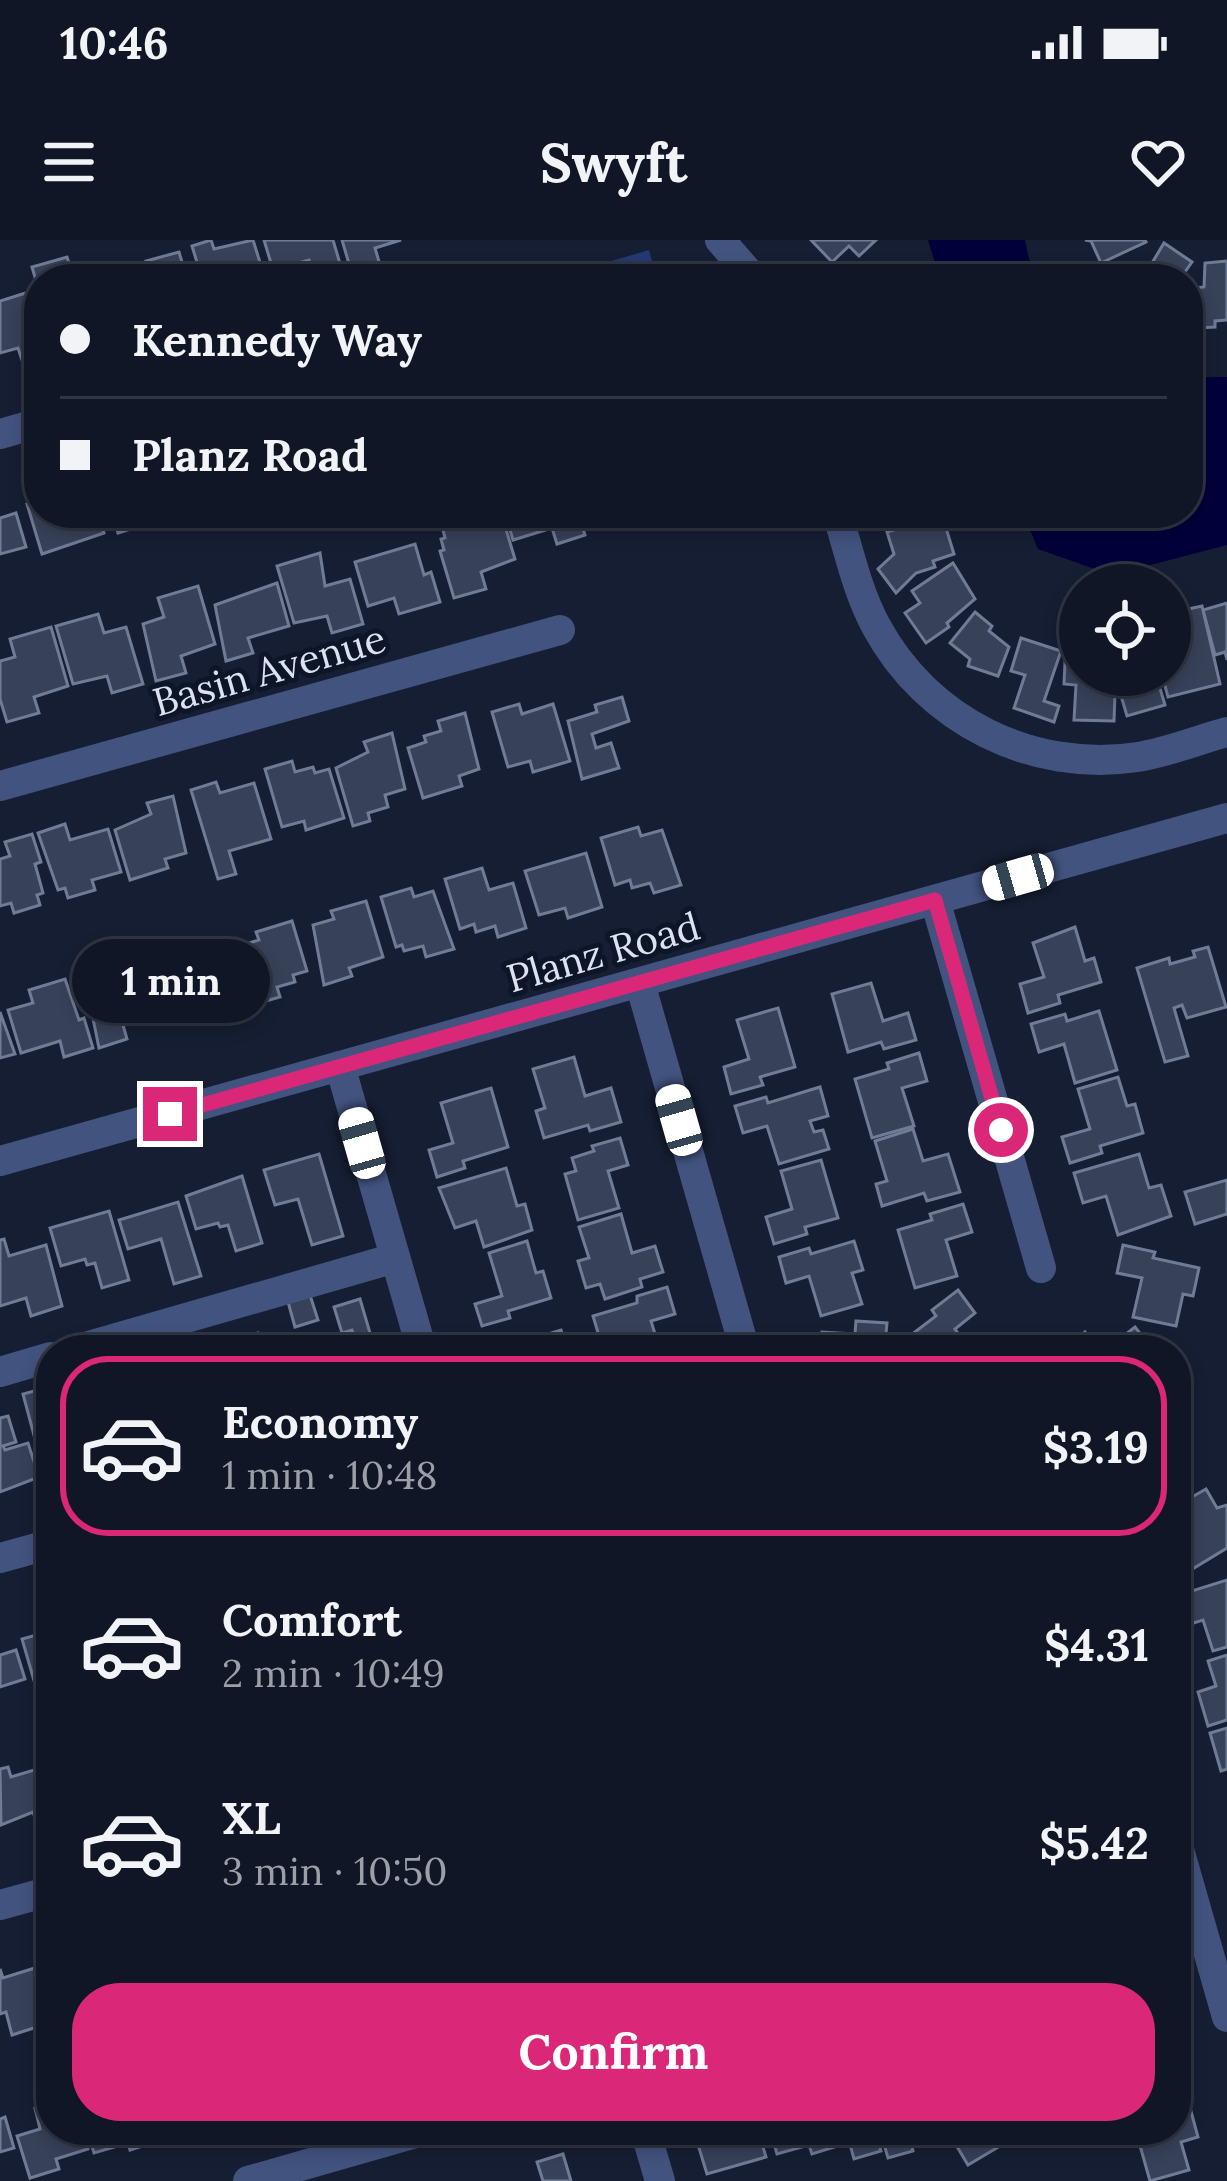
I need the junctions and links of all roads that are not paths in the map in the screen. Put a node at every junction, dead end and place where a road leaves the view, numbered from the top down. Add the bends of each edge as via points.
1 (720, 240) edge
2 (741, 264) edge
3 (842, 528) edge
4 (560, 630) dead end
5 (1227, 732) edge
6 (0, 786) edge
7 (1227, 818) edge
8 (935, 900) junction
9 (640, 982) junction
10 (340, 1066) junction
11 (0, 1161) edge
12 (395, 1258) junction
13 (1040, 1268) dead end
14 (127, 1335) edge
15 (418, 1335) edge
16 (741, 1335) edge
17 (36, 1361) edge
18 (0, 1372) edge
19 (36, 1548) edge
20 (0, 1558) edge
21 (1191, 1891) edge
22 (36, 1895) edge
23 (0, 1905) edge
24 (1227, 2017) edge
25 (374, 2145) edge
26 (649, 2145) edge
27 (248, 2181) edge
28 (660, 2181) edge

1 - 2 street
3 - 5 street via 867,606 897,660 952,715 990,736 1043,754 1099,760
4 - 6 street, Basin Avenue
7 - 8 street, Planz Road
8 - 9 street, Planz Road
8 - 13 street
9 - 10 street, Planz Road
9 - 16 street
10 - 11 street, Planz Road
10 - 12 street
12 - 14 street
12 - 15 street
17 - 18 street
19 - 20 street
21 - 24 street
22 - 23 street
25 - 27 street
26 - 28 street

